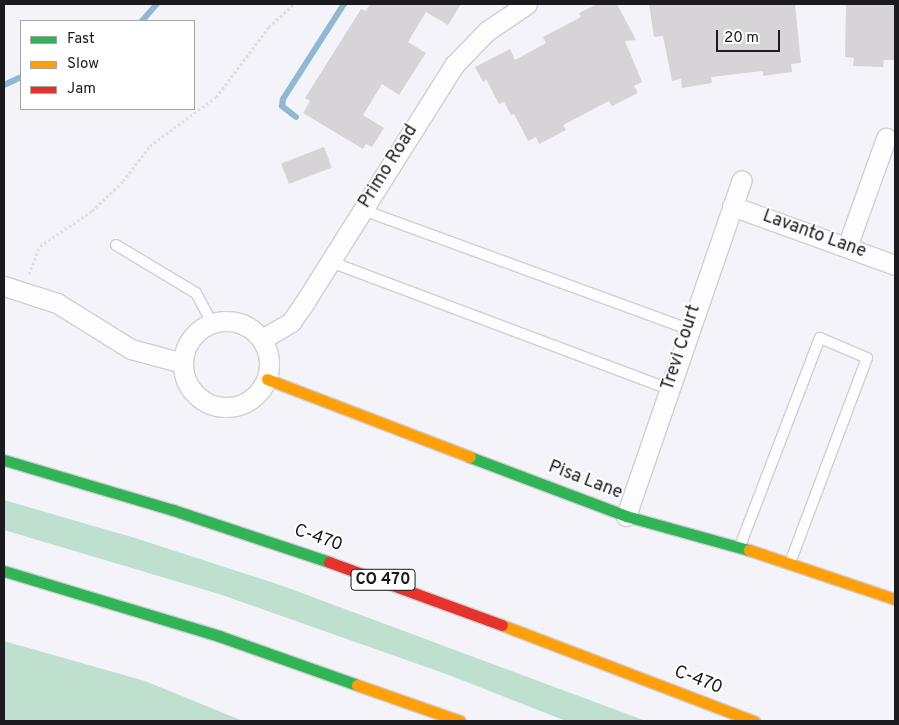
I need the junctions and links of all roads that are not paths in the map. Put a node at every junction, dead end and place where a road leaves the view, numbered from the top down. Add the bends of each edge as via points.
1 (527, 4) edge
2 (886, 138) dead end
3 (742, 180) dead end
4 (732, 206) junction
5 (363, 210) junction
6 (116, 245) dead end
7 (847, 247) junction
8 (331, 262) junction
9 (895, 264) edge
10 (4, 286) edge
11 (212, 323) junction
12 (688, 329) junction
13 (262, 339) junction
14 (183, 363) junction
15 (267, 379) junction
16 (669, 389) junction
17 (4, 460) edge
18 (626, 516) junction
19 (740, 547) junction
20 (790, 563) junction
21 (4, 571) edge
22 (895, 600) edge
23 (460, 721) edge
24 (754, 721) edge

1 - 5 street, Primo Road via 487,31 454,65
2 - 7 street
3 - 4 street, Trevi Court
4 - 7 street, Lavanto Lane
4 - 12 street, Trevi Court
5 - 8 street, Primo Road
5 - 12 lane
6 - 11 lane via 196,293
7 - 9 street, Lavanto Lane
8 - 13 street, Primo Road via 291,322
8 - 16 lane
10 - 14 street via 57,303 131,349
11 - 13 street via 240,323
11 - 14 street via 189,341
12 - 16 street, Trevi Court
13 - 15 street via 270,365
14 - 15 street via 187,384 196,396 223,408 250,401
15 - 18 main road, Pisa Lane
16 - 18 street, Trevi Court
17 - 24 main road, C-470 / CO 470 via 165,507 356,571
18 - 19 main road, Pisa Lane
19 - 20 main road, Pisa Lane
19 - 20 lane via 820,338 867,358
20 - 22 main road, Pisa Lane
21 - 23 main road via 219,636

